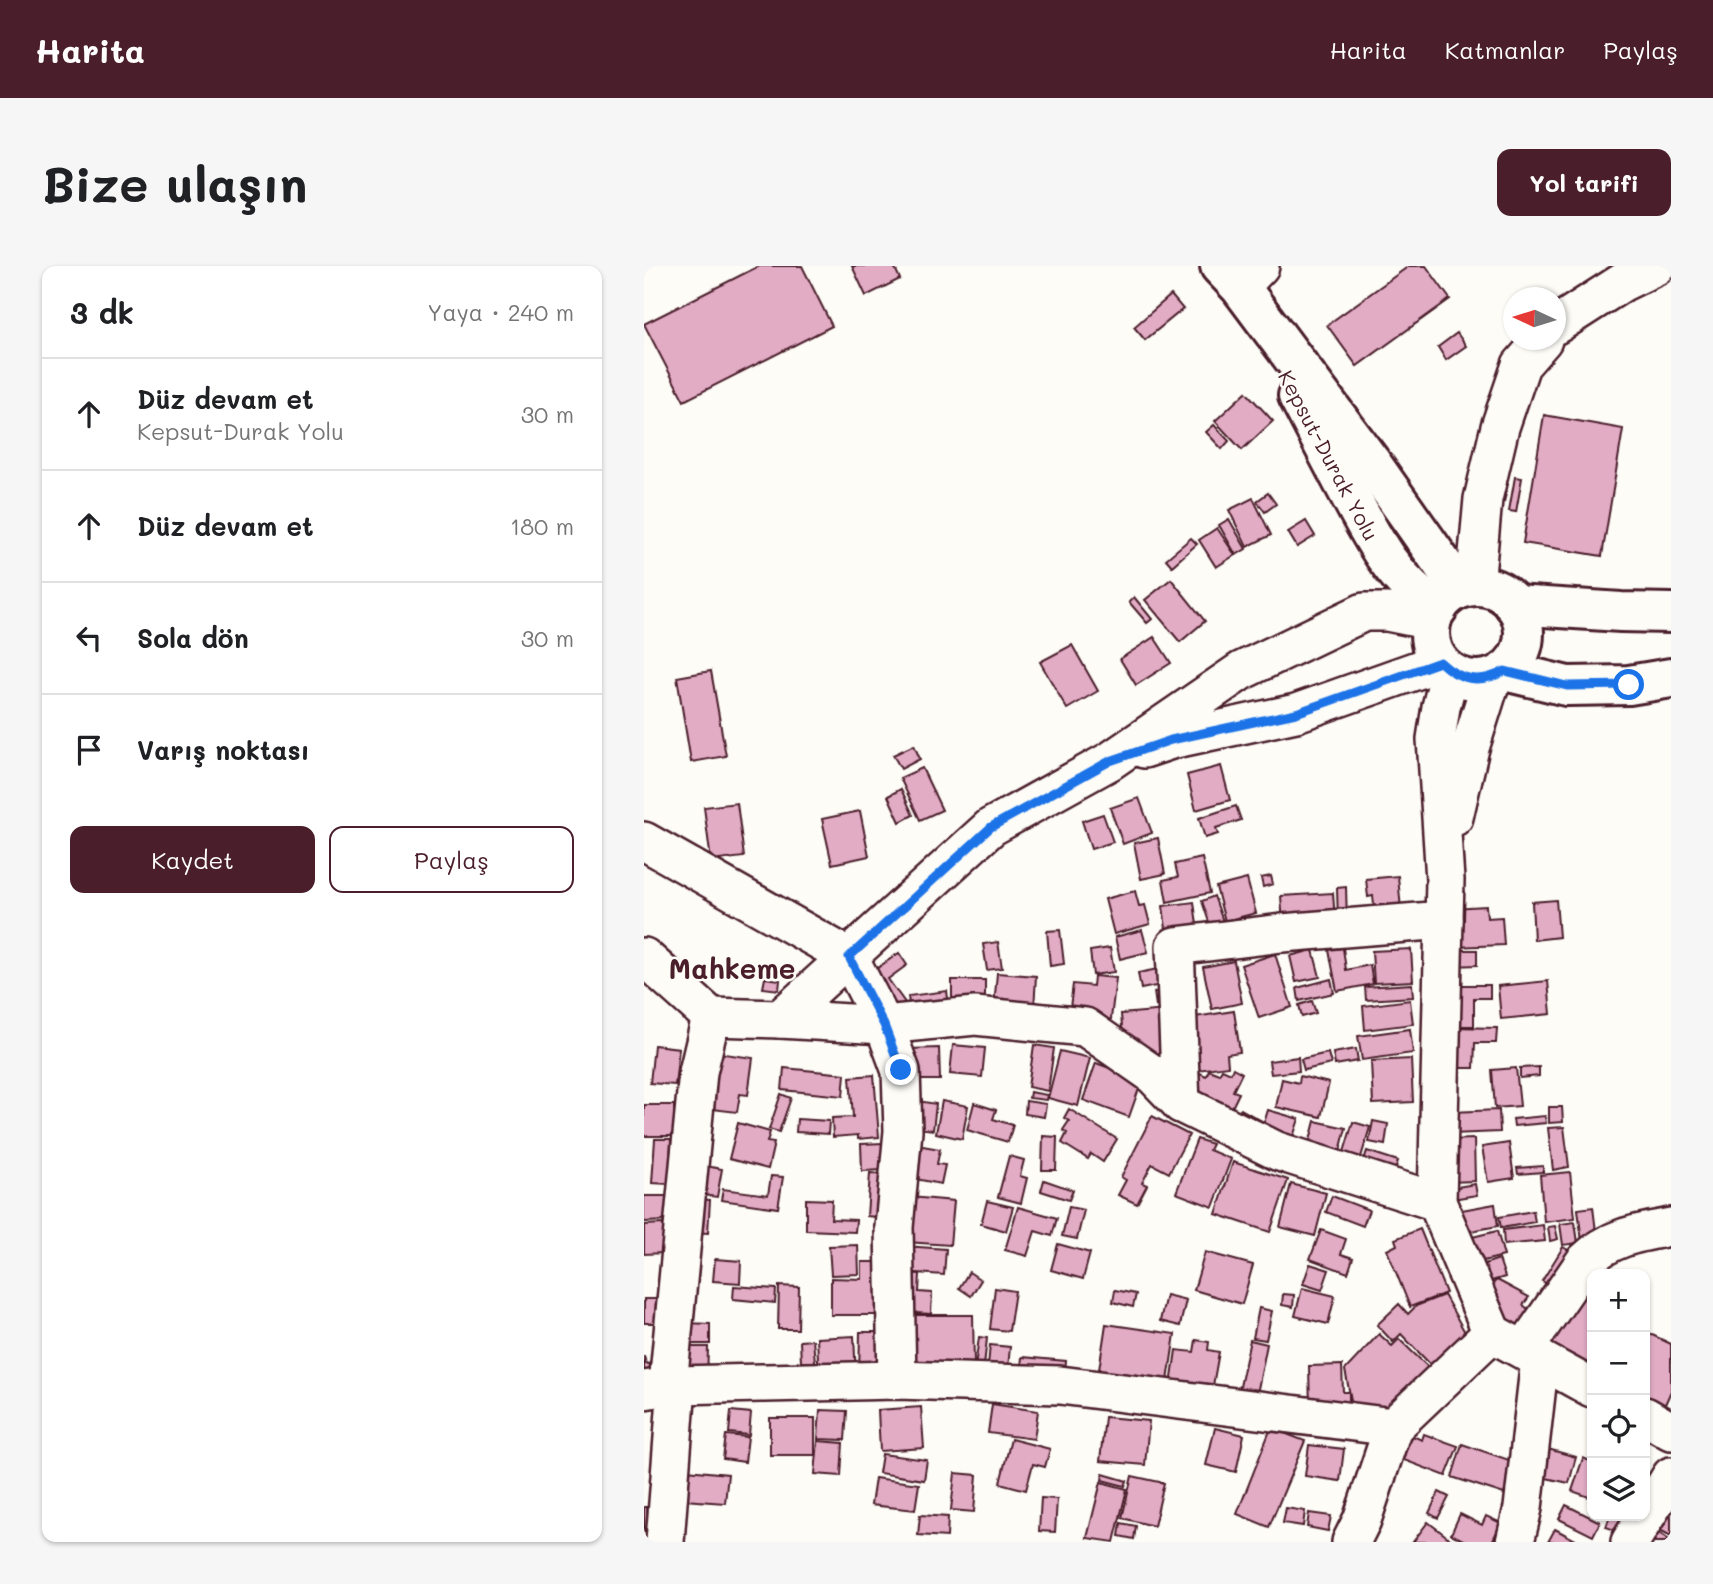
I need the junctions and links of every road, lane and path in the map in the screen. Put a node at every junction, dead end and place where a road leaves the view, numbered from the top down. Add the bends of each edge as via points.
1 (1656, 266) edge
2 (1240, 273) edge
3 (1566, 319) edge
4 (1534, 350) edge
5 (1451, 601) junction
6 (1514, 605) junction
7 (1671, 613) edge
8 (1445, 667) junction
9 (1498, 674) junction
10 (1671, 678) edge
11 (1110, 761) junction
12 (644, 841) edge
13 (1445, 880) junction
14 (1444, 920) junction
15 (644, 957) edge
16 (849, 957) junction
17 (711, 1017) junction
18 (780, 1019) junction
19 (884, 1025) junction
20 (1181, 1104) junction
21 (1437, 1202) junction
22 (1671, 1227) edge
23 (1492, 1333) junction
24 (1532, 1355) junction
25 (897, 1380) junction
26 (1587, 1385) edge
27 (663, 1387) edge
28 (1650, 1419) edge
29 (1393, 1427) junction
30 (1671, 1431) edge
31 (1671, 1476) edge
32 (665, 1542) edge
33 (1351, 1542) edge
34 (1515, 1542) edge
35 (1630, 1542) edge

1 - 3 street
2 - 5 main road, Kepsut-Durak Yolu via 1384,556 1425,600
4 - 5 street via 1521,365 1500,427
5 - 6 main road via 1490,588
5 - 8 main road via 1430,635
5 - 11 street via 1364,612 1241,671
6 - 7 main road
6 - 9 main road via 1524,633 1522,648 1515,661
8 - 9 main road via 1463,678 1478,680
8 - 11 street via 1296,713 1171,740
8 - 13 street via 1436,739
9 - 10 main road via 1567,686 1629,685
9 - 13 street via 1457,797
11 - 16 street via 991,827
12 - 16 street
13 - 14 street
14 - 20 street via 1175,946
14 - 21 street
15 - 17 street
16 - 18 street
16 - 19 street
17 - 18 street
17 - 27 street via 698,1072
18 - 19 street
19 - 20 street via 975,1016 1085,1027 1151,1073
19 - 25 street via 901,1070 903,1131 894,1227
20 - 21 street via 1278,1151
21 - 23 street
22 - 24 street via 1627,1235 1585,1261
23 - 24 street
23 - 29 street
24 - 26 street
24 - 34 street via 1523,1508
25 - 27 street
25 - 29 street via 1060,1385
27 - 32 street
28 - 30 street
29 - 33 street
31 - 35 street

